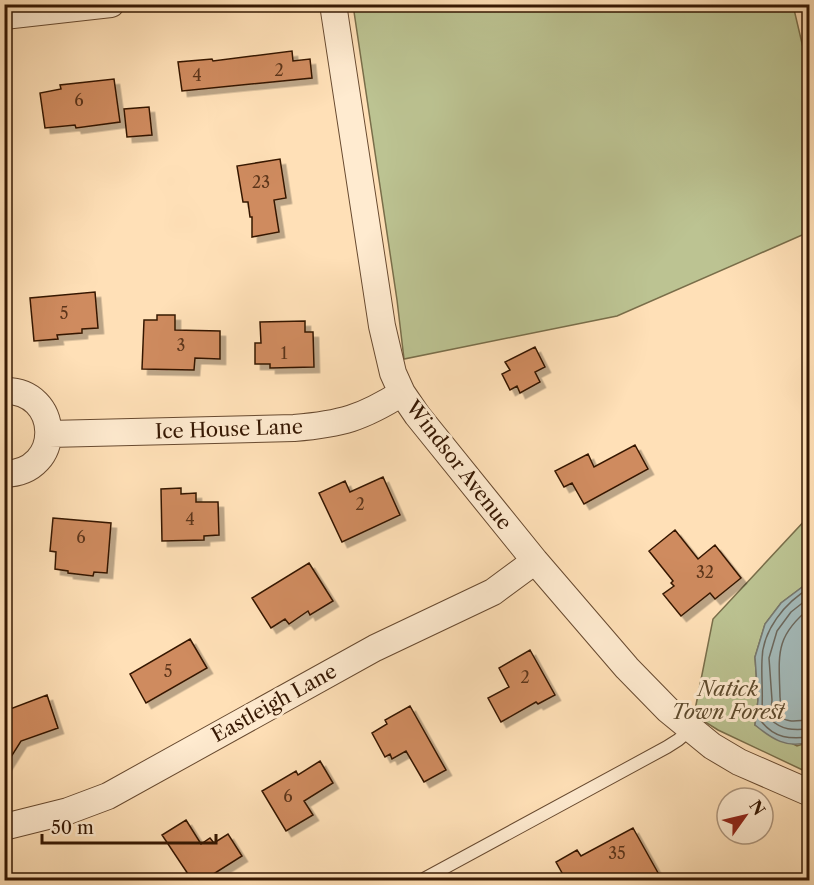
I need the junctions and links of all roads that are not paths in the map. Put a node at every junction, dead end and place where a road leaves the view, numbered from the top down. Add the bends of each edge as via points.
1 (111, 4) edge
2 (333, 4) edge
3 (4, 16) edge
4 (4, 391) edge
5 (402, 393) junction
6 (49, 434) junction
7 (4, 474) edge
8 (535, 561) junction
9 (690, 729) junction
10 (810, 793) edge
11 (4, 827) edge
12 (422, 880) edge

1 - 3 street
2 - 5 street, Windsor Avenue via 387,352
4 - 6 street via 25,395 36,402 45,414
5 - 6 street, Ice House Lane via 357,418 330,425
5 - 8 street, Windsor Avenue
6 - 7 street via 47,447 32,467
8 - 9 street, Windsor Avenue via 627,668
8 - 11 street, Eastleigh Lane via 493,592 366,653 108,796
9 - 10 street, Windsor Avenue via 739,762
9 - 12 lane via 667,747

